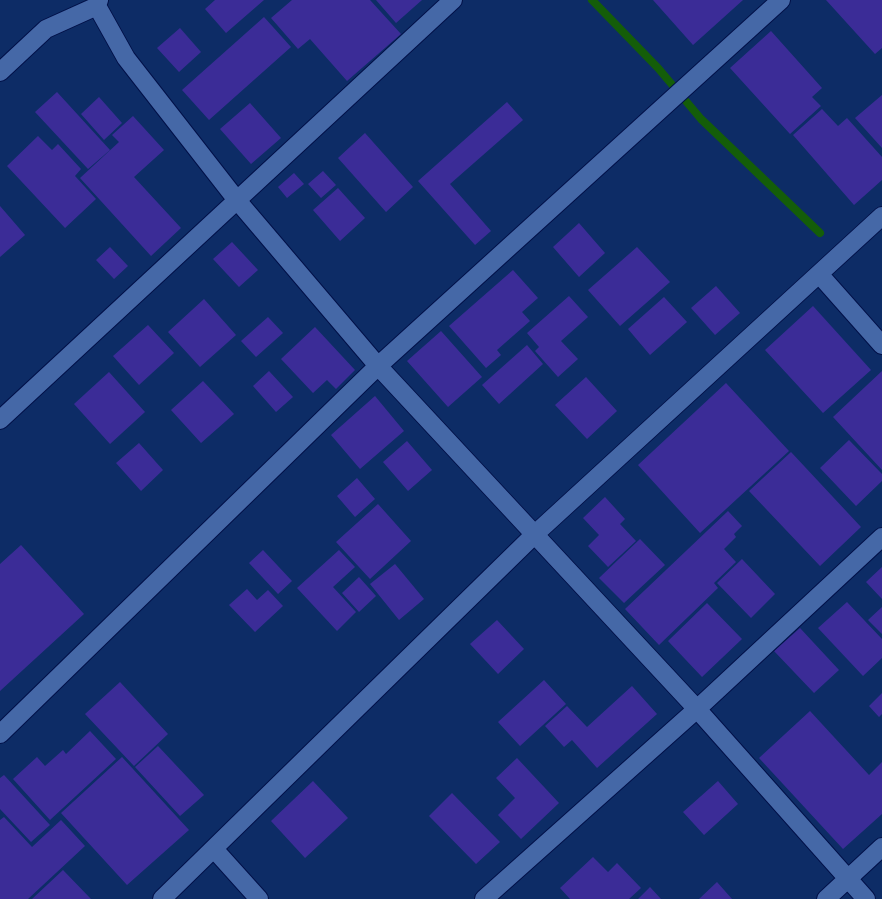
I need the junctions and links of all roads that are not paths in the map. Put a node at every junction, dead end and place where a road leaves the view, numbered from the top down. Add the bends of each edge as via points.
1 (453, 0) edge
2 (781, 0) edge
3 (98, 3) edge
4 (0, 72) edge
5 (236, 199) junction
6 (882, 216) edge
7 (819, 274) junction
8 (882, 345) edge
9 (378, 366) junction
10 (0, 420) edge
11 (534, 535) junction
12 (882, 537) edge
13 (697, 709) junction
14 (0, 734) edge
15 (882, 847) edge
16 (214, 849) junction
17 (848, 879) junction
18 (162, 899) edge
19 (259, 899) edge
20 (484, 899) edge
21 (826, 899) edge
22 (866, 899) edge

1 - 5 street
2 - 9 street
3 - 4 street via 46,29
3 - 5 street via 126,58
5 - 9 street
5 - 10 street
6 - 7 street
7 - 8 street
7 - 11 street
9 - 11 street
9 - 14 street
11 - 13 street
11 - 16 street
12 - 13 street
13 - 17 street
13 - 20 street
15 - 17 street
16 - 18 street
16 - 19 street
17 - 21 street
17 - 22 street

